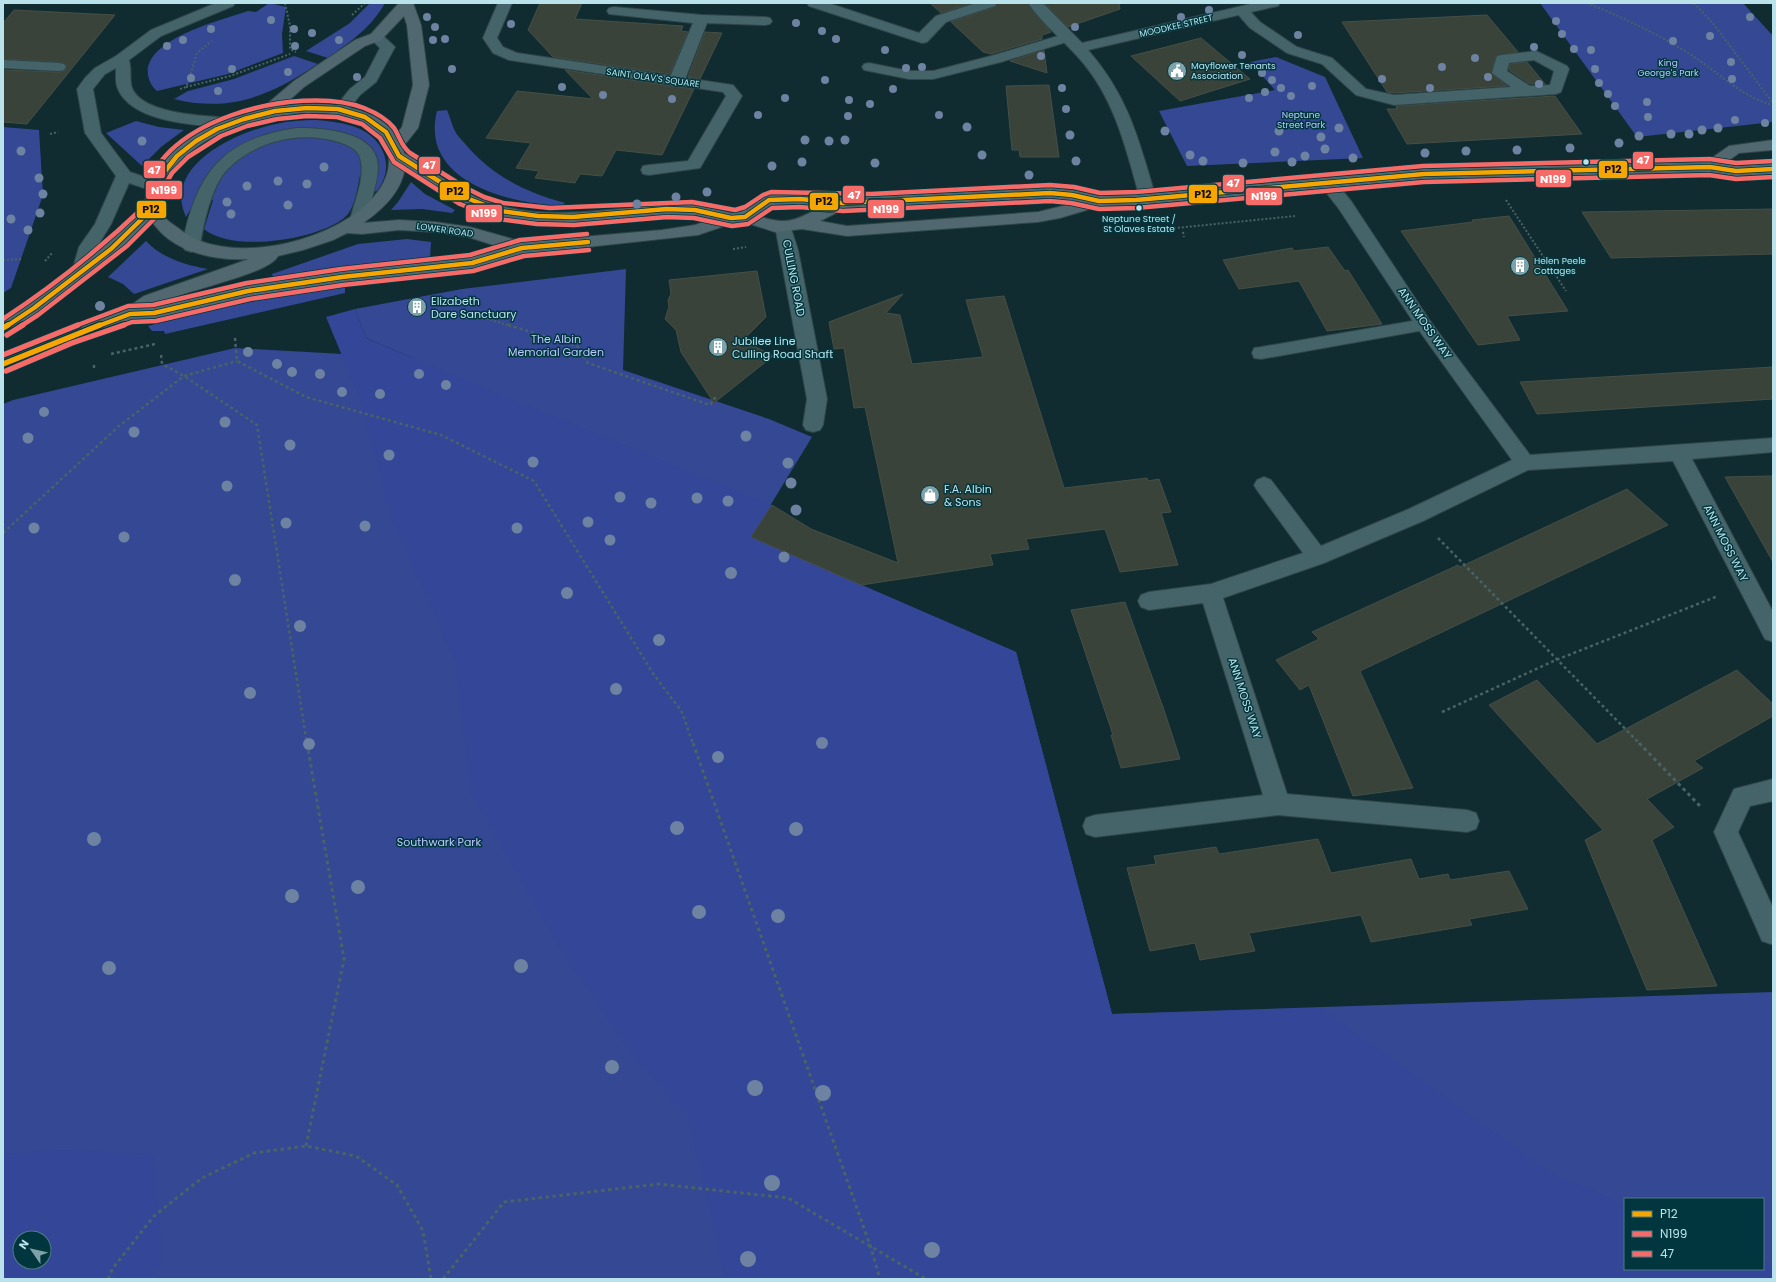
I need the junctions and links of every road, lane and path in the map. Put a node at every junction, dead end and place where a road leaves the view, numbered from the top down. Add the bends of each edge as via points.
1 (228, 3) edge
2 (285, 3) edge
3 (365, 3) edge
4 (505, 3) edge
5 (814, 3) edge
6 (990, 3) edge
7 (1035, 3) edge
8 (1273, 3) edge
9 (1587, 3) edge
10 (1694, 3) edge
11 (406, 4) edge
12 (614, 11) dead end
13 (1242, 11) junction
14 (350, 17) dead end
15 (702, 19) junction
16 (765, 21) dead end
17 (217, 37) dead end
18 (376, 37) junction
19 (1074, 43) junction
20 (301, 50) dead end
21 (295, 53) junction
22 (121, 59) junction
23 (3, 64) edge
24 (59, 67) dead end
25 (349, 67) dead end
26 (869, 67) dead end
27 (676, 82) junction
28 (188, 83) dead end
29 (186, 87) dead end
30 (322, 87) dead end
31 (1529, 92) dead end
32 (1773, 104) edge
33 (272, 107) junction
34 (340, 110) junction
35 (254, 115) junction
36 (232, 123) junction
37 (58, 132) dead end
38 (50, 134) dead end
39 (1773, 145) edge
40 (398, 151) junction
41 (1710, 167) junction
42 (1773, 169) edge
43 (650, 170) dead end
44 (124, 176) junction
45 (1326, 182) junction
46 (156, 187) junction
47 (1502, 194) dead end
48 (1148, 198) junction
49 (1099, 201) junction
50 (843, 203) junction
51 (154, 207) junction
52 (738, 218) junction
53 (352, 223) junction
54 (802, 224) junction
55 (782, 226) junction
56 (1183, 232) dead end
57 (1184, 237) dead end
58 (191, 246) junction
59 (522, 248) junction
60 (281, 250) junction
61 (23, 259) dead end
62 (3, 260) edge
63 (81, 270) junction
64 (1566, 291) dead end
65 (460, 310) dead end
66 (130, 314) junction
67 (1424, 325) junction
68 (3, 328) edge
69 (235, 338) dead end
70 (1261, 353) dead end
71 (161, 355) dead end
72 (237, 361) junction
73 (3, 364) edge
74 (94, 365) dead end
75 (94, 370) dead end
76 (184, 376) junction
77 (717, 395) dead end
78 (813, 425) dead end
79 (1773, 445) edge
80 (1680, 453) junction
81 (1525, 463) junction
82 (1264, 485) dead end
83 (1416, 515) junction
84 (3, 533) edge
85 (1317, 557) junction
86 (1748, 585) junction
87 (1210, 593) junction
88 (1149, 601) dead end
89 (1773, 633) edge
90 (1556, 660) junction
91 (1442, 712) dead end
92 (1773, 790) edge
93 (1278, 804) junction
94 (1467, 821) dead end
95 (1095, 826) dead end
96 (1726, 832) junction
97 (1771, 932) dead end
98 (306, 1146) junction
99 (871, 1248) junction
100 (108, 1279) edge
101 (431, 1279) edge
102 (443, 1279) edge
103 (880, 1279) edge
104 (926, 1279) edge

1 - 22 street via 156,33
2 - 21 path via 290,26 290,49
3 - 14 path
4 - 27 street, SAINT OLAV'S SQUARE via 490,38 498,50 514,57
5 - 6 street via 922,39 941,19
7 - 19 street
8 - 13 street, MOODKEE STREET
9 - 32 path via 1640,26 1689,53 1757,101
10 - 32 path via 1712,22
11 - 18 main road
11 - 40 main road via 414,25 421,85 410,128
12 - 15 street
13 - 19 street, MOODKEE STREET
13 - 31 street via 1255,25 1292,50 1327,61 1360,92 1394,100
15 - 16 street
15 - 27 street
17 - 28 path via 197,53
18 - 25 main road via 374,46
18 - 33 main road via 360,43 299,84
18 - 34 street via 388,47 371,79 354,92
19 - 26 street, MOODKEE STREET via 933,75 909,75
19 - 48 street via 1115,98 1127,126
20 - 21 path
21 - 29 path via 230,76
22 - 36 street via 125,68 123,84 127,92 140,104 175,117
22 - 44 street via 100,71 85,89 93,133
23 - 24 street
27 - 43 street, SAINT OLAV'S SQUARE via 728,88 734,96 694,165
30 - 33 main road via 308,95
33 - 35 main road
34 - 35 main road, LOWER ROAD via 299,108
34 - 40 main road, LOWER ROAD via 376,124 388,134
35 - 36 main road
36 - 46 main road via 197,140 183,151 162,175
37 - 38 path
39 - 41 main road via 1736,149
40 - 52 main road, LOWER ROAD via 464,197 500,211 573,217 666,209 696,210
40 - 53 main road via 398,169 394,182 373,208
41 - 42 main road, LOWER ROAD via 1736,171
41 - 45 main road, LOWER ROAD via 1424,174
44 - 46 street
44 - 63 street via 103,224 88,247
45 - 48 main road, LOWER ROAD
45 - 67 street, ANN MOSS WAY via 1353,216
46 - 51 main road
47 - 64 path
48 - 49 main road, LOWER ROAD
49 - 50 main road, LOWER ROAD via 1050,193
49 - 54 main road via 1060,214 1022,218 847,231
50 - 52 main road, LOWER ROAD via 800,199 769,200
50 - 54 main road, LOWER ROAD
51 - 58 main road via 159,222 172,235
51 - 63 main road via 115,246
52 - 55 main road, LOWER ROAD via 775,227
52 - 59 main road, LOWER ROAD via 698,230
53 - 58 street via 369,168 366,153 353,142 331,134 313,131 288,134 246,148 219,169 193,226
53 - 59 main road, LOWER ROAD via 362,229 399,225 470,232
53 - 60 main road via 304,245
54 - 55 main road, LOWER ROAD
55 - 78 street, CULLING ROAD via 789,250 817,399
56 - 57 path
58 - 60 main road via 232,254 257,254
59 - 66 main road via 472,263 334,278 248,291 154,313
60 - 66 main road via 246,268 150,300
61 - 62 path
63 - 68 main road via 46,300
65 - 77 path via 577,346 588,363 710,405
66 - 73 main road
67 - 70 street
67 - 81 street, ANN MOSS WAY
69 - 72 path
71 - 76 path via 162,364
72 - 76 path
72 - 99 path via 306,397 441,435 534,481 654,675 682,712
74 - 75 path
76 - 84 path via 119,426
76 - 98 path via 257,426 301,711 344,959
79 - 80 street
80 - 81 street
80 - 86 street, ANN MOSS WAY
81 - 83 street
82 - 85 street
83 - 85 street
83 - 90 path
85 - 87 street
86 - 89 street, ANN MOSS WAY
86 - 90 path
87 - 88 street
87 - 93 street, ANN MOSS WAY
90 - 91 path
90 - 96 path
92 - 96 street via 1742,797
93 - 94 street
93 - 95 street
96 - 97 street
98 - 100 path via 254,1153 202,1178 154,1216 113,1268
98 - 101 path via 356,1156 396,1185 423,1232
99 - 102 path via 788,1198 659,1184 504,1202
99 - 103 path
99 - 104 path

